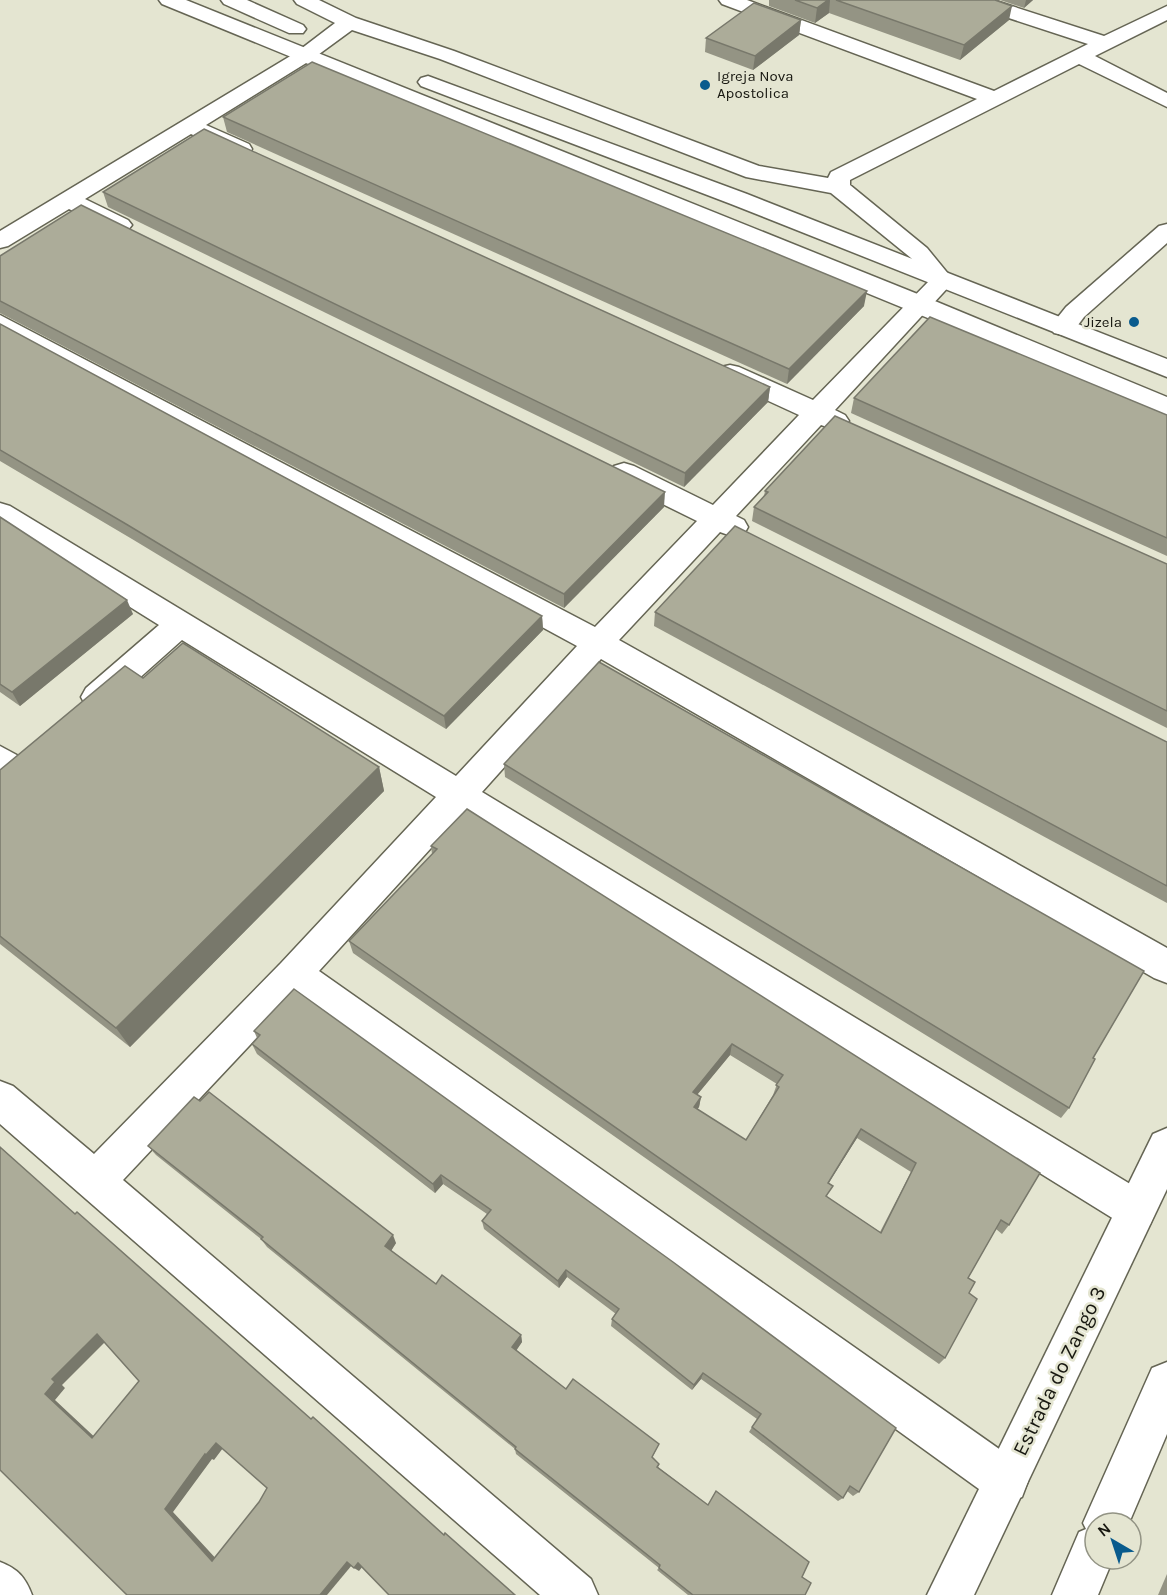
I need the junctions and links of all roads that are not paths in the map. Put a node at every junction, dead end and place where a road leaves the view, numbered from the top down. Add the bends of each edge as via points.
1 (169, 0) edge
2 (231, 0) edge
3 (304, 0) edge
4 (729, 0) edge
5 (973, 0) edge
6 (1167, 12) edge
7 (349, 22) junction
8 (325, 41) junction
9 (1105, 43) junction
10 (304, 56) junction
11 (1078, 56) junction
12 (997, 99) junction
13 (1167, 101) edge
14 (191, 126) junction
15 (267, 161) edge
16 (838, 187) junction
17 (68, 200) junction
18 (1167, 231) edge
19 (142, 236) edge
20 (0, 241) edge
21 (942, 280) junction
22 (921, 304) junction
23 (0, 323) edge
24 (1063, 327) junction
25 (710, 363) edge
26 (1167, 369) edge
27 (1167, 407) edge
28 (818, 413) junction
29 (862, 433) edge
30 (599, 461) edge
31 (0, 513) edge
32 (716, 518) junction
33 (758, 539) edge
34 (181, 623) junction
35 (598, 643) junction
36 (76, 716) edge
37 (41, 746) edge
38 (5, 770) edge
39 (459, 795) junction
40 (1167, 967) edge
41 (294, 974) junction
42 (0, 1098) edge
43 (1167, 1147) edge
44 (95, 1181) junction
45 (1136, 1210) junction
46 (1167, 1383) edge
47 (1006, 1481) junction
48 (1111, 1511) edge
49 (1085, 1571) edge
50 (0, 1585) edge
51 (9, 1595) edge
52 (574, 1595) edge
53 (950, 1595) edge
54 (1075, 1595) edge

1 - 10 street
2 - 8 street
3 - 7 street
4 - 12 street
5 - 9 street
6 - 9 street
7 - 8 street
7 - 16 street via 447,55 754,172
8 - 10 street
8 - 21 street
9 - 11 street
10 - 14 street
10 - 22 street
11 - 12 street
11 - 13 street
12 - 16 street via 839,177
14 - 15 street
14 - 17 street
16 - 21 street via 919,253
17 - 19 street
17 - 20 street
18 - 24 street
21 - 22 street
21 - 24 street
22 - 27 street
22 - 28 street
23 - 35 street
24 - 26 street
25 - 28 street
28 - 29 street
28 - 32 street
30 - 32 street
31 - 34 street
32 - 33 street
32 - 35 street
34 - 36 street
34 - 39 street
35 - 39 street
35 - 40 street
37 - 38 street
39 - 41 street
39 - 45 street
41 - 44 street
41 - 47 street
42 - 44 street
43 - 45 street, Estrada do Zango 3
44 - 52 street
45 - 47 street, Estrada do Zango 3
46 - 48 street
47 - 53 street, Estrada do Zango 3
49 - 54 street
50 - 51 street

